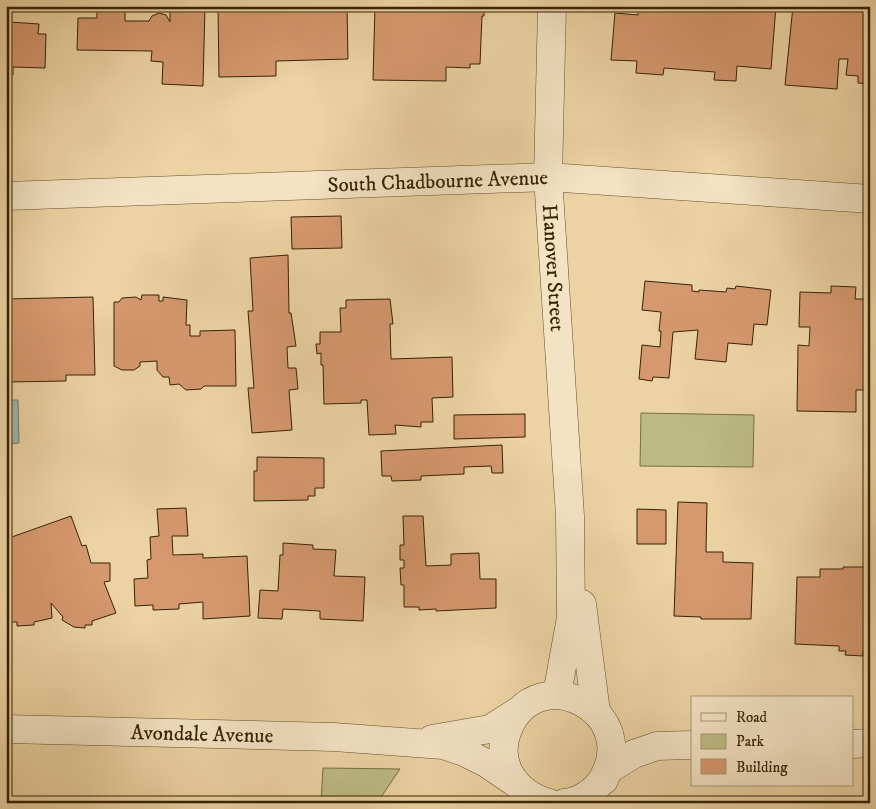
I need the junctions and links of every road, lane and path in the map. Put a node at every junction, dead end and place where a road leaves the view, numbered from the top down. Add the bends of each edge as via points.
1 (552, 6) edge
2 (548, 178) junction
3 (6, 196) edge
4 (870, 199) edge
5 (570, 530) junction
6 (558, 694) junction
7 (523, 708) junction
8 (599, 715) junction
9 (6, 729) edge
10 (398, 742) junction
11 (854, 744) edge
12 (870, 744) edge
13 (691, 745) edge
14 (657, 746) junction
15 (608, 770) junction
16 (534, 797) edge
17 (564, 803) edge
18 (601, 803) edge

1 - 2 street, Hanover Street
2 - 3 street, South Chadbourne Avenue
2 - 4 street, South Chadbourne Avenue
2 - 5 street, Hanover Street
5 - 6 street, Hanover Street via 571,618
5 - 8 street, Hanover Street
6 - 7 street
6 - 8 street via 574,698
7 - 10 street, Avondale Avenue via 490,729
7 - 16 street via 509,727 504,750 509,774
8 - 14 street
8 - 15 street, Hanover Street via 610,734 612,752
9 - 10 street, Avondale Avenue
10 - 16 street, Avondale Avenue via 443,745 464,752 486,763
11 - 12 street
13 - 14 street
14 - 15 street via 634,754
15 - 17 street, Hanover Street via 599,785 585,796
15 - 18 street, Hanover Street

